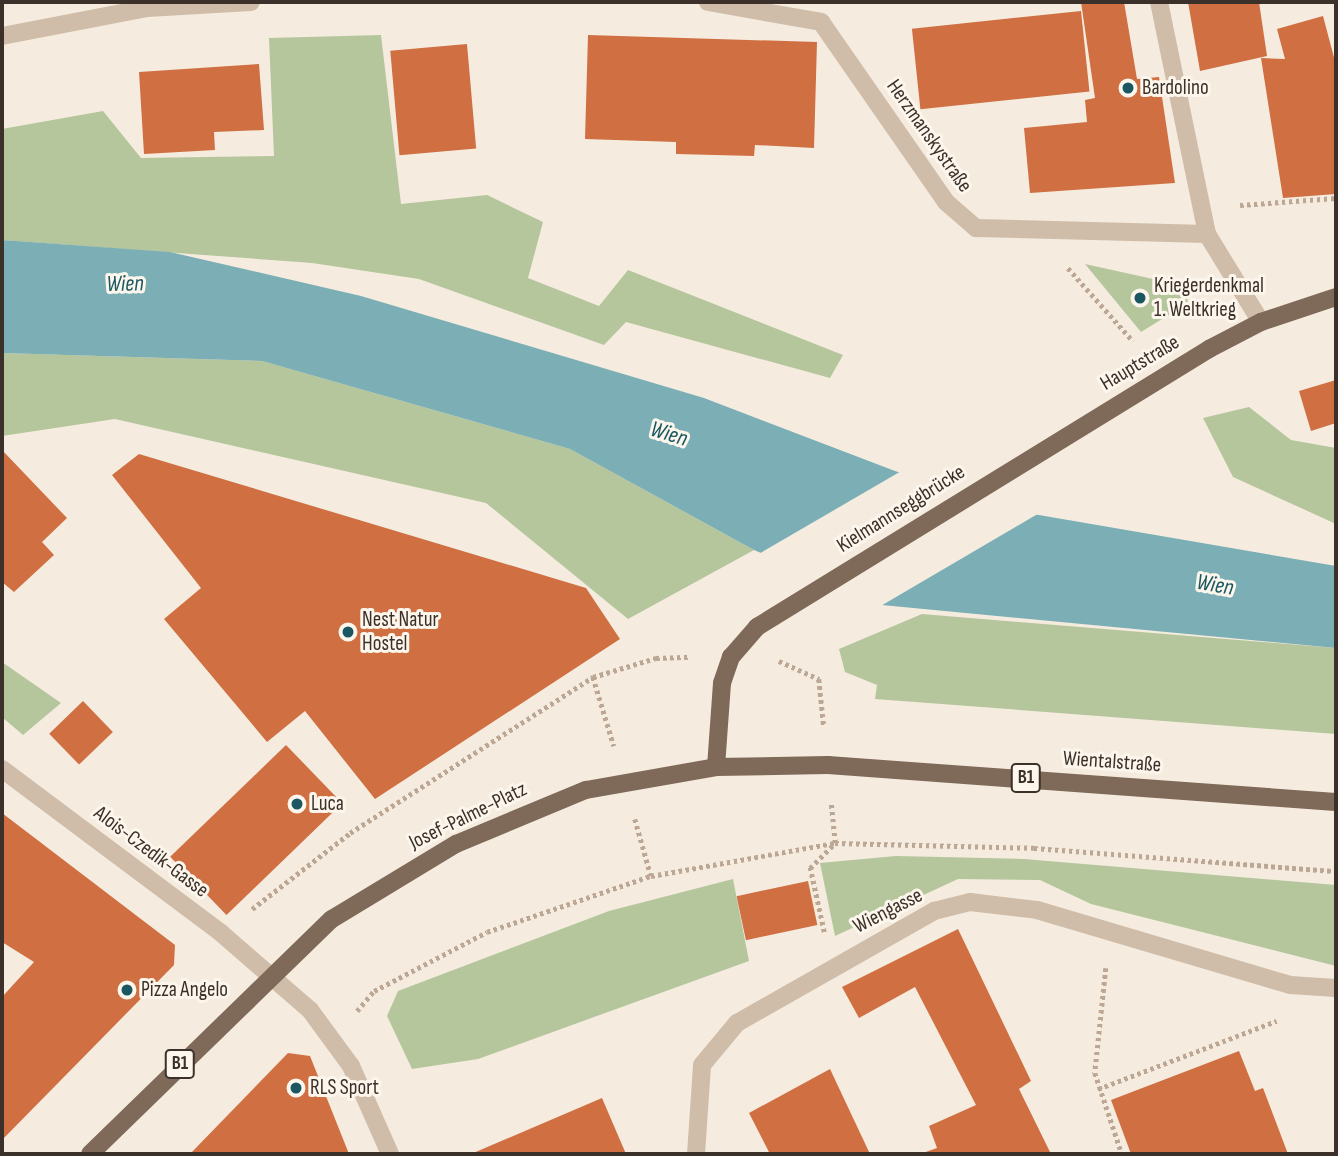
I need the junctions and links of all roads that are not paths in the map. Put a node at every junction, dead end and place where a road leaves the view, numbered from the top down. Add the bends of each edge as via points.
1 (251, 2) edge
2 (708, 2) edge
3 (1159, 2) edge
4 (2, 36) edge
5 (1207, 234) junction
6 (1336, 297) edge
7 (1261, 322) junction
8 (1048, 446) joint
9 (716, 767) junction
10 (2, 769) edge
11 (1336, 802) edge
12 (272, 974) junction
13 (1336, 988) edge
14 (90, 1154) edge
15 (390, 1154) edge
16 (696, 1154) edge

1 - 4 street via 147,8 29,26
2 - 5 street, Herzmanskystraße via 821,22 961,219 976,228
3 - 5 street
5 - 7 street
6 - 7 main road, Hauptstraße
7 - 8 main road, Hauptstraße
8 - 9 main road, Kielmannseggbrücke via 778,611 731,657 718,710
9 - 11 main road, Wientalstraße / B1 via 864,766
9 - 12 main road, Josef-Palme-Platz / B1 via 625,779 508,820 369,894
10 - 12 street, Alois-Czedik-Gasse
12 - 14 main road, B1
12 - 15 street, Alois-Czedik-Gasse via 335,1040
13 - 16 street, Wiengasse via 1290,985 1004,903 970,902 933,911 831,967 719,1040 702,1065

